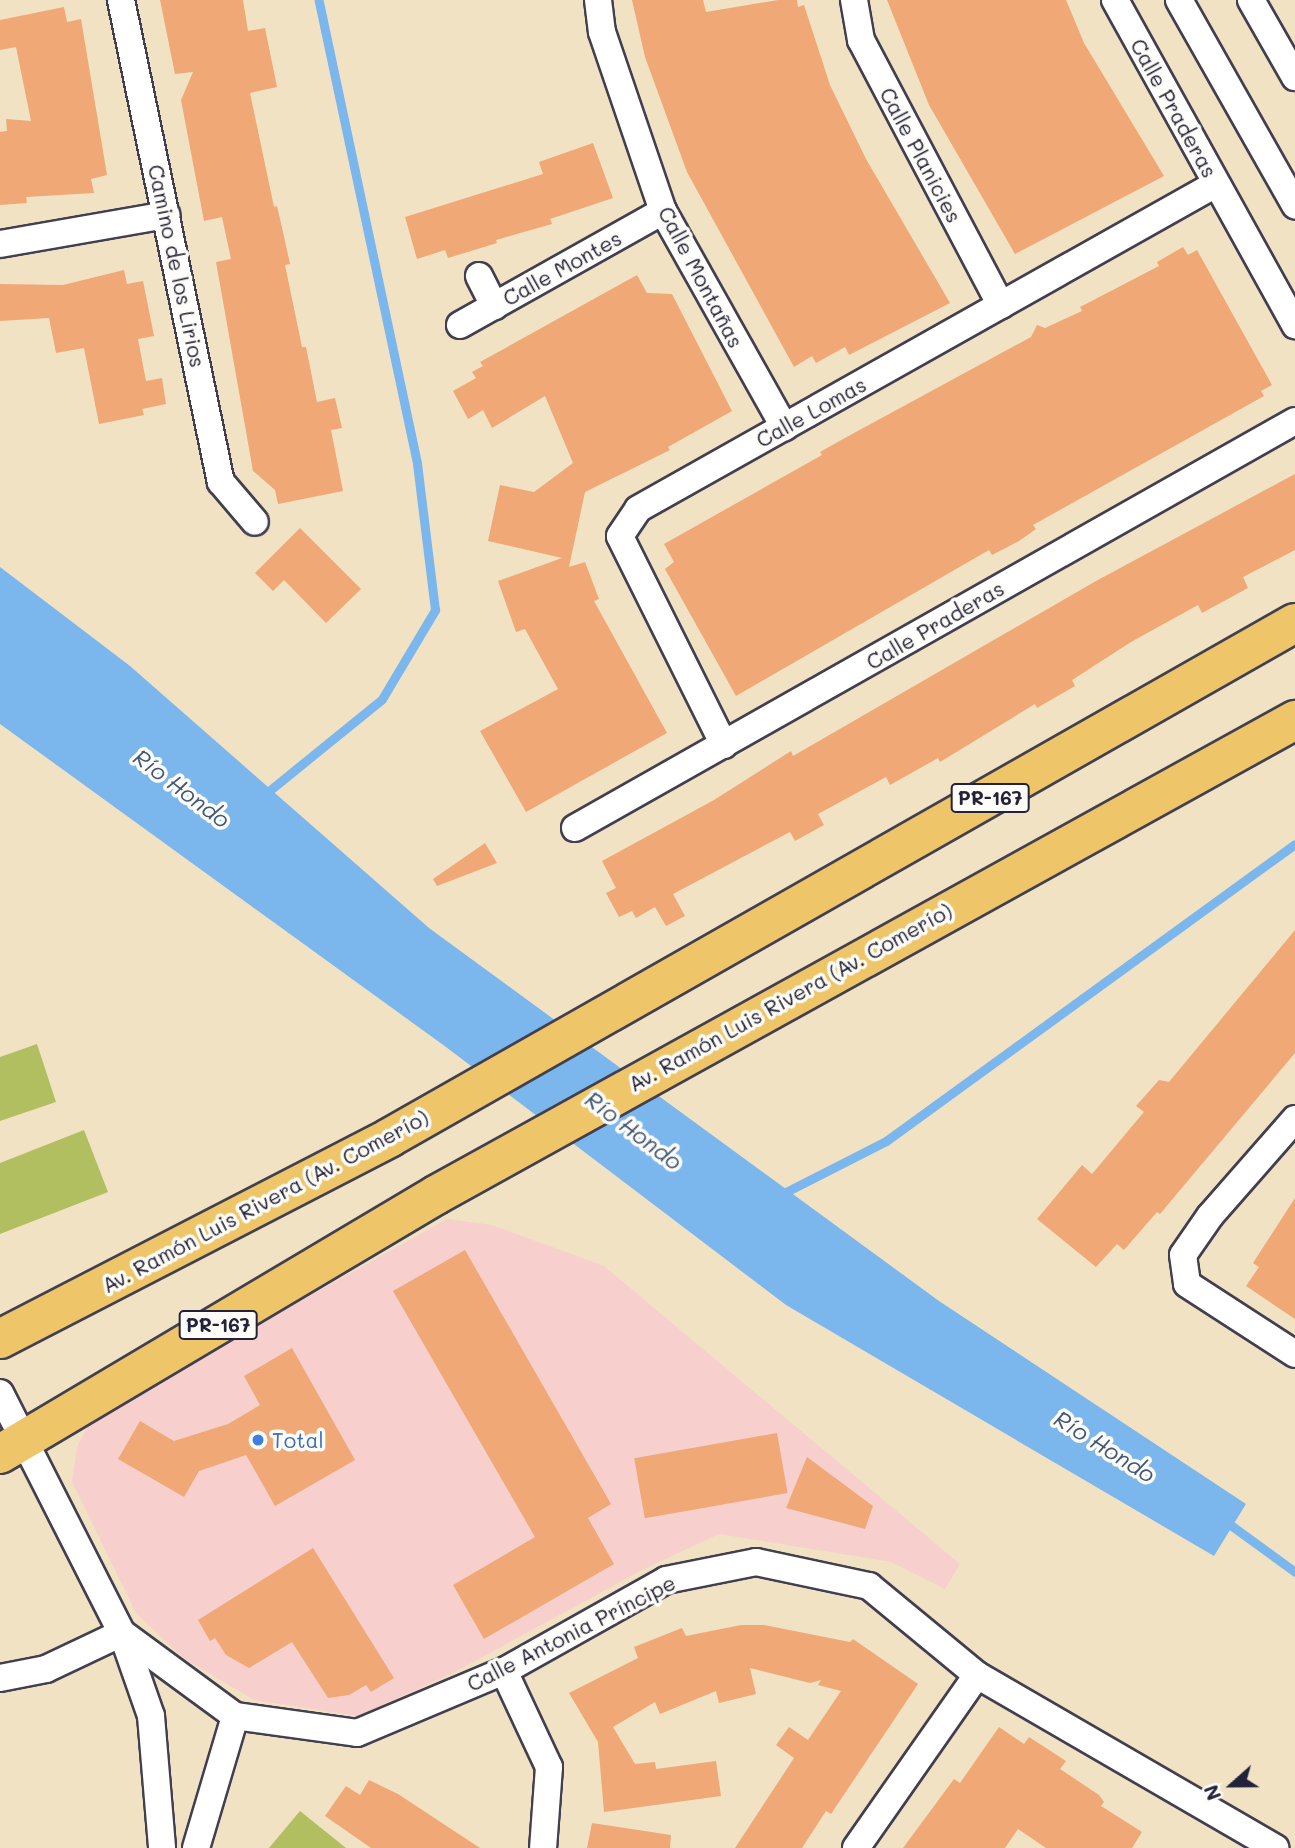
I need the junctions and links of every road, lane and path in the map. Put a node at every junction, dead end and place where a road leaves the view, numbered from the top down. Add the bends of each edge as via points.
1 (121, 0) edge
2 (598, 0) edge
3 (854, 0) edge
4 (1115, 0) edge
5 (1179, 0) edge
6 (1251, 0) edge
7 (1295, 78) edge
8 (1216, 184) junction
9 (1295, 205) edge
10 (663, 211) junction
11 (166, 215) junction
12 (0, 244) edge
13 (479, 276) dead end
14 (1001, 305) junction
15 (494, 306) junction
16 (460, 325) dead end
17 (1295, 325) edge
18 (1295, 421) edge
19 (784, 427) junction
20 (255, 522) dead end
21 (1295, 623) edge
22 (1295, 720) edge
23 (724, 745) junction
24 (575, 828) dead end
25 (1295, 1119) edge
26 (0, 1339) edge
27 (1295, 1354) edge
28 (0, 1393) edge
29 (12, 1448) edge
30 (122, 1633) junction
31 (504, 1671) junction
32 (977, 1675) junction
33 (0, 1678) edge
34 (235, 1716) junction
35 (162, 1848) edge
36 (196, 1848) edge
37 (543, 1848) edge
38 (856, 1848) edge
39 (1275, 1848) edge

1 - 11 street, Camino de los Lirios
2 - 10 street, Calle Montañas via 602,32
3 - 14 street, Calle Planicies via 861,40
4 - 8 street, Calle Praderas
5 - 9 street
6 - 7 street
8 - 14 street, Calle Lomas
8 - 17 street, Calle Praderas
10 - 15 street, Calle Montes
10 - 19 street, Calle Montañas
11 - 12 street
11 - 20 street, Camino de los Lirios via 221,482
13 - 15 street
14 - 19 street, Calle Lomas
15 - 16 street, Calle Montes
18 - 23 street, Calle Praderas
19 - 23 street, Calle Lomas via 638,509 620,536
21 - 26 main road, Av. Ramón Luis Rivera (Av. Comerío) / PR-167 via 389,1138
22 - 29 main road, Av. Ramón Luis Rivera (Av. Comerío) / PR-167 via 436,1195
23 - 24 street, Calle Praderas
25 - 27 street via 1210,1216 1183,1255 1187,1284
28 - 29 street, Calle Antonia Príncipe
29 - 30 street, Calle Antonia Príncipe
30 - 33 street via 46,1668
30 - 34 street, Calle Antonia Príncipe
30 - 35 street via 151,1716
31 - 32 street, Calle Antonia Príncipe via 666,1580 756,1562 869,1586
31 - 34 street, Calle Antonia Príncipe via 357,1733
31 - 37 street via 549,1767
32 - 38 street
32 - 39 street, Calle Antonia Príncipe
34 - 36 street

